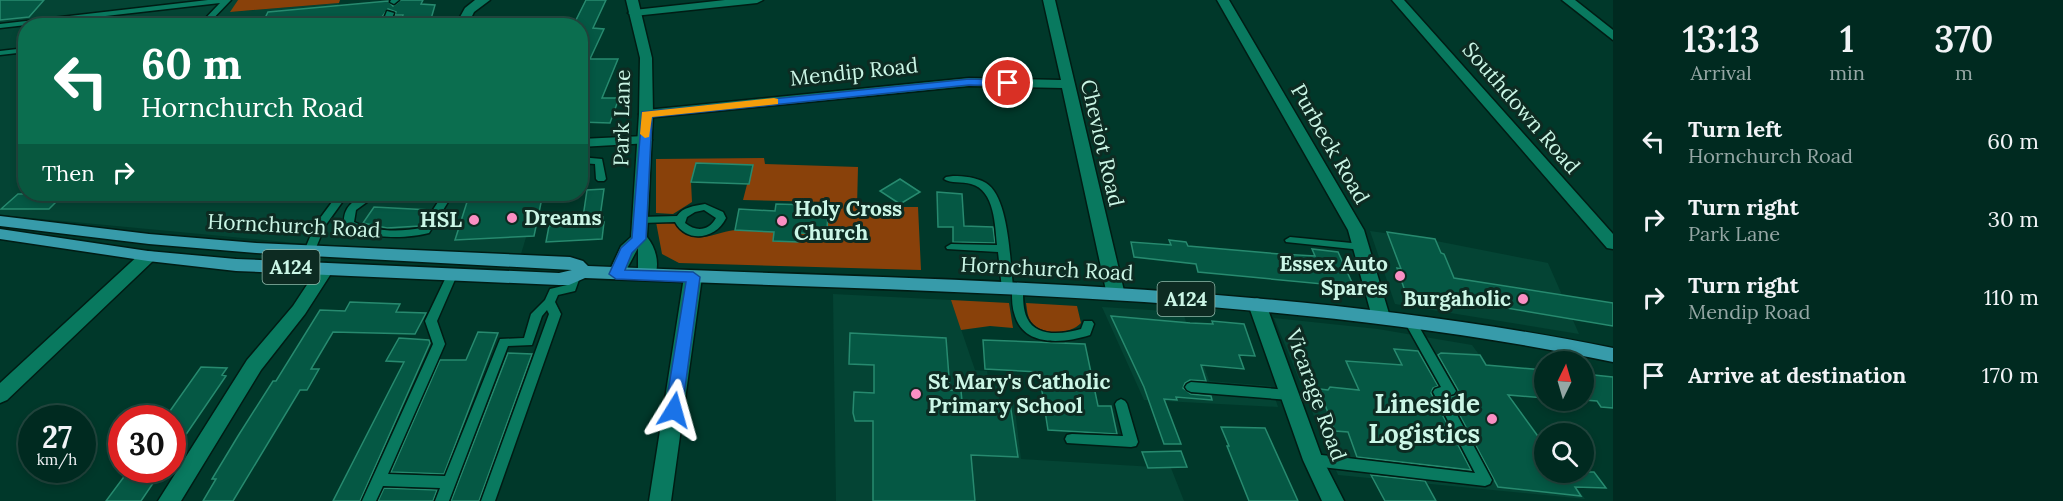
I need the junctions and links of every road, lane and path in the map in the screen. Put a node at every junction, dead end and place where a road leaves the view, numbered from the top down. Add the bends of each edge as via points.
1 (227, 0) edge
2 (484, 0) edge
3 (757, 0) edge
4 (1049, 0) edge
5 (1224, 0) edge
6 (1398, 0) edge
7 (1568, 0) edge
8 (633, 7) edge
9 (390, 13) dead end
10 (70, 18) edge
11 (209, 18) edge
12 (388, 18) edge
13 (464, 18) edge
14 (18, 24) edge
15 (0, 26) edge
16 (1613, 36) edge
17 (18, 51) edge
18 (0, 53) edge
19 (1067, 84) junction
20 (646, 114) junction
21 (645, 140) junction
22 (588, 143) edge
23 (588, 160) edge
24 (949, 178) dead end
25 (601, 179) dead end
26 (338, 201) edge
27 (361, 201) edge
28 (443, 201) edge
29 (680, 219) dead end
30 (640, 220) junction
31 (0, 221) edge
32 (0, 234) edge
33 (639, 239) junction
34 (1290, 240) dead end
35 (1613, 244) edge
36 (951, 246) dead end
37 (1362, 247) junction
38 (1003, 249) junction
39 (310, 250) junction
40 (148, 256) junction
41 (298, 267) junction
42 (326, 269) junction
43 (616, 274) junction
44 (452, 275) junction
45 (579, 275) junction
46 (647, 275) junction
47 (693, 277) junction
48 (1013, 289) junction
49 (1116, 295) junction
50 (549, 302) junction
51 (1257, 304) junction
52 (1381, 317) junction
53 (1410, 321) junction
54 (1088, 324) dead end
55 (1613, 355) edge
56 (1191, 387) dead end
57 (0, 395) edge
58 (1290, 395) junction
59 (1121, 404) dead end
60 (1072, 439) dead end
61 (1313, 460) junction
62 (378, 480) junction
63 (449, 482) junction
64 (169, 501) edge
65 (369, 501) edge
66 (442, 501) edge
67 (488, 501) edge
68 (660, 501) edge
69 (1333, 501) edge

1 - 10 lane
1 - 11 lane
2 - 13 street via 473,5
3 - 8 street
4 - 19 street, Cheviot Road
5 - 37 street, Purbeck Road via 1356,230
6 - 35 street, Southdown Road
7 - 16 street
8 - 20 street, Park Lane via 645,58
9 - 12 lane
14 - 15 lane
17 - 18 lane
19 - 20 street, Mendip Road via 969,82
19 - 49 street, Cheviot Road
20 - 21 street, Park Lane
21 - 22 street
21 - 30 street, Park Lane
23 - 25 lane via 599,161
24 - 38 lane via 988,189 1000,224
26 - 39 lane via 320,225
27 - 28 lane via 351,207 349,223 362,230 416,234 425,231
29 - 30 lane
30 - 33 street, Park Lane
31 - 39 main road, Hornchurch Road / A124 via 149,239
32 - 40 main road, Hornchurch Road / A124
33 - 43 street via 626,251
33 - 46 street, Park Lane via 646,243
34 - 37 lane
36 - 38 lane
37 - 52 street, Purbeck Road
38 - 48 lane
39 - 41 lane
39 - 45 main road, Hornchurch Road / A124 via 570,263 577,265
40 - 41 main road, Hornchurch Road / A124
40 - 57 street
41 - 42 main road, Hornchurch Road / A124
42 - 44 main road, Hornchurch Road / A124
42 - 64 street via 254,365
43 - 45 main road, Hornchurch Road / A124
43 - 46 main road, Hornchurch Road / A124
44 - 45 main road, Hornchurch Road / A124
44 - 62 lane via 431,321 439,344
45 - 50 lane via 571,288 554,292
46 - 47 main road, Hornchurch Road / A124
47 - 48 main road, Hornchurch Road / A124
47 - 68 street
48 - 49 main road, Hornchurch Road / A124
48 - 54 lane via 1021,319 1036,333 1070,338 1086,332
49 - 51 main road, Hornchurch Road / A124
50 - 63 lane via 537,314 528,342 504,342
50 - 67 lane via 555,314
51 - 52 main road, Hornchurch Road / A124
51 - 58 street, Vicarage Road
52 - 53 main road, Hornchurch Road / A124
53 - 55 main road, Hornchurch Road / A124
53 - 61 lane via 1450,391 1438,392 1485,480
56 - 58 lane
58 - 61 street, Vicarage Road
59 - 60 lane via 1131,442
61 - 69 street, Vicarage Road
62 - 63 lane
62 - 65 lane
63 - 66 lane

